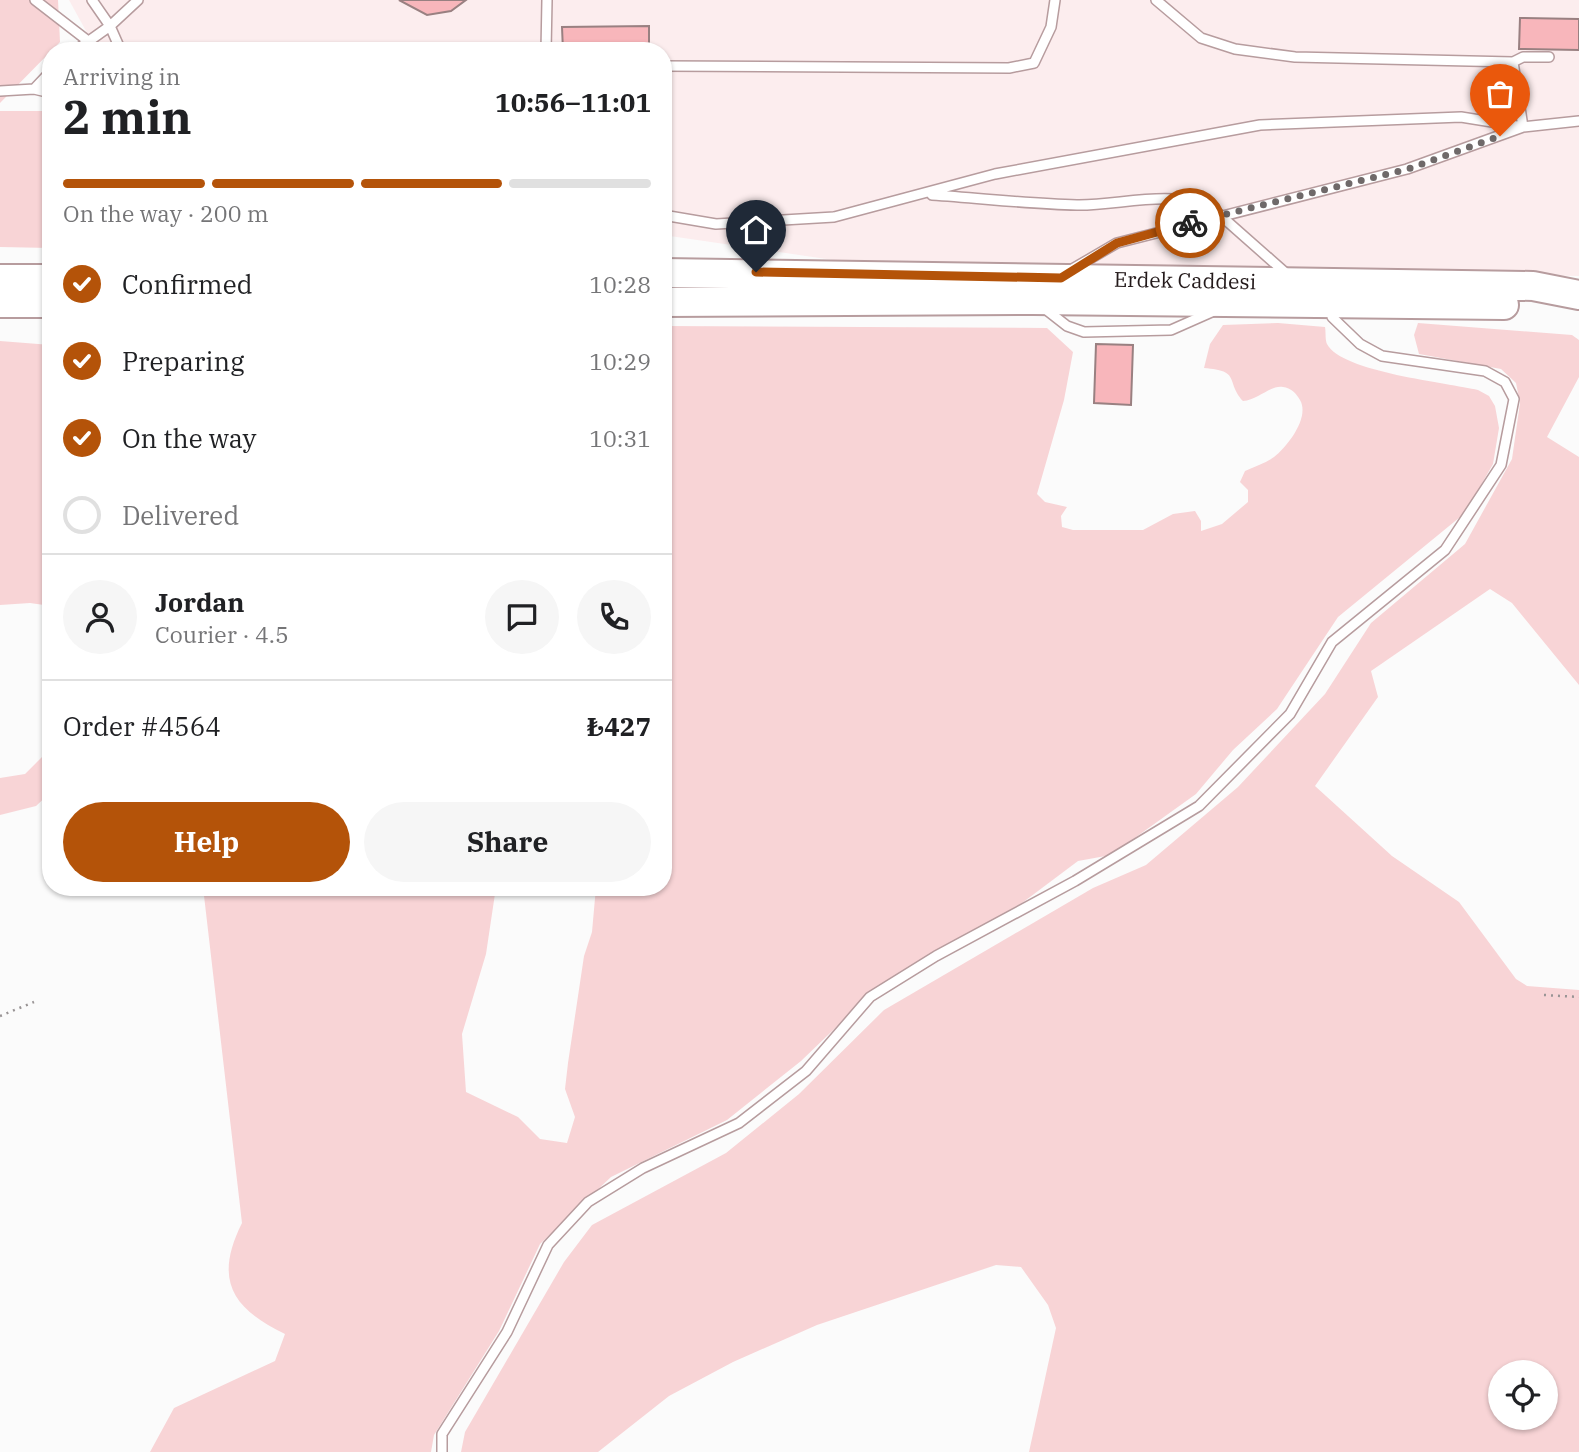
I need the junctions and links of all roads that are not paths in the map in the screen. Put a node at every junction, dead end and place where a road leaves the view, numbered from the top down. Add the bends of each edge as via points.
1 (35, 0) edge
2 (92, 0) edge
3 (138, 0) edge
4 (547, 0) edge
5 (1055, 0) edge
6 (1156, 0) edge
7 (110, 26) junction
8 (88, 41) joint
9 (117, 42) edge
10 (546, 42) edge
11 (1549, 57) dead end
12 (1513, 62) junction
13 (672, 66) edge
14 (42, 81) edge
15 (34, 89) junction
16 (0, 91) edge
17 (42, 91) edge
18 (1579, 121) edge
19 (1523, 127) junction
20 (925, 194) junction
21 (1220, 215) junction
22 (672, 217) edge
23 (672, 267) edge
24 (0, 270) edge
25 (728, 272) junction
26 (672, 273) edge
27 (6, 274) edge
28 (1288, 275) dead end
29 (42, 278) edge
30 (1061, 278) junction
31 (1579, 295) edge
32 (1033, 300) junction
33 (0, 303) edge
34 (42, 303) edge
35 (672, 308) edge
36 (1579, 313) edge
37 (1332, 317) dead end
38 (442, 1452) edge

1 - 8 lane
2 - 7 lane
3 - 7 lane
4 - 10 lane
5 - 13 lane via 1051,27 1034,63 1009,68
6 - 12 lane via 1201,38 1235,49 1295,57
7 - 8 lane
7 - 9 lane
11 - 12 lane via 1523,57
12 - 19 lane
14 - 15 lane
15 - 16 lane
15 - 17 lane
18 - 19 lane
19 - 20 lane via 1461,117 1260,125 995,174
19 - 21 lane via 1408,169
20 - 21 lane via 1079,205 1167,199 1194,202
20 - 22 lane via 834,218 716,224
21 - 28 lane
21 - 30 lane via 1117,243
23 - 25 lane
24 - 27 lane
25 - 26 main road, Erdek Caddesi
25 - 30 main road, Erdek Caddesi
27 - 29 main road
30 - 31 main road, Erdek Caddesi via 1533,286
30 - 32 lane
32 - 35 main road, Erdek Caddesi via 735,301
32 - 36 main road, Erdek Caddesi via 1534,304
33 - 34 main road
37 - 38 lane via 1370,351 1485,371 1511,391 1513,410 1501,465 1445,550 1332,642 1290,714 1199,806 870,997 806,1071 739,1123 643,1168 588,1202 548,1245 507,1332 442,1434

